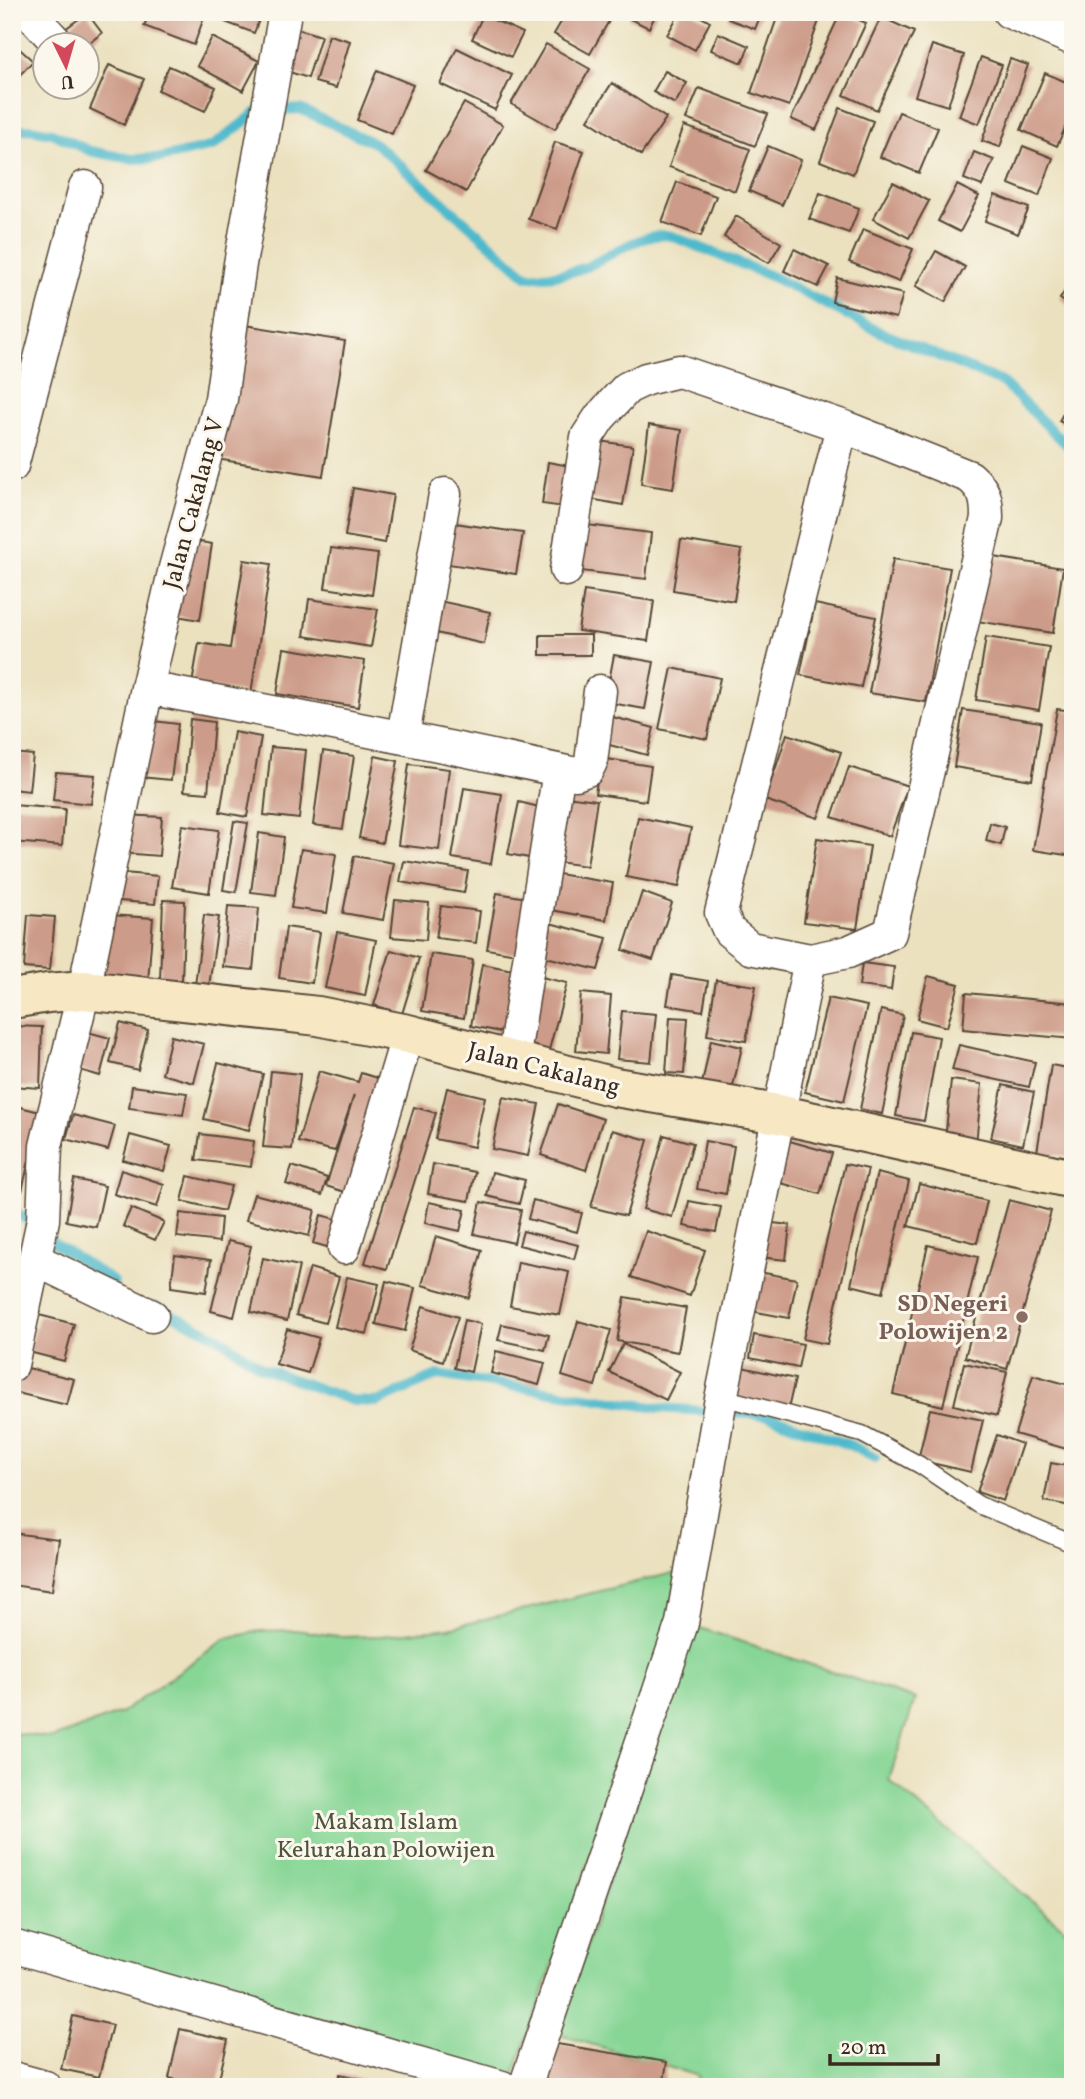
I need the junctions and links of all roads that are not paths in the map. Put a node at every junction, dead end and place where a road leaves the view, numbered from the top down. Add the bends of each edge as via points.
1 (29, 12) edge
2 (285, 12) edge
3 (1009, 12) edge
4 (47, 32) edge
5 (1073, 39) edge
6 (85, 187) dead end
7 (842, 426) junction
8 (12, 466) edge
9 (445, 494) dead end
10 (566, 570) dead end
11 (147, 688) junction
12 (600, 691) dead end
13 (403, 736) junction
14 (558, 771) junction
15 (810, 960) junction
16 (84, 990) junction
17 (12, 999) edge
18 (408, 1034) junction
19 (513, 1061) junction
20 (778, 1114) junction
21 (1073, 1180) edge
22 (39, 1243) junction
23 (344, 1248) dead end
24 (152, 1316) dead end
25 (12, 1365) edge
26 (720, 1410) junction
27 (1073, 1544) edge
28 (12, 1946) edge
29 (12, 2078) edge
30 (45, 2087) edge
31 (502, 2087) edge
32 (524, 2087) edge

1 - 4 street
2 - 11 street, Jalan Cakalang V via 221,399
3 - 5 street
6 - 8 street
7 - 10 street via 679,371 627,388 587,437
7 - 15 street via 721,913 729,931 750,947
7 - 15 street via 970,477 987,499 987,518 890,933 848,952
9 - 13 street
11 - 13 street
11 - 16 street, Jalan Cakalang V
12 - 14 street via 590,766 576,774
13 - 14 street
14 - 19 street
15 - 20 street
16 - 17 street, Jalan Cakalang
16 - 18 street, Jalan Cakalang via 318,1016
16 - 22 street, Jalan Cakalang V via 46,1146
18 - 19 street, Jalan Cakalang
18 - 23 street
19 - 20 street, Jalan Cakalang via 615,1087
20 - 21 street, Jalan Cakalang
20 - 26 street
22 - 24 street
22 - 25 street, Jalan Cakalang V
26 - 27 lane via 862,1434 920,1465 979,1505
26 - 32 street via 682,1623
28 - 31 street
29 - 30 street

